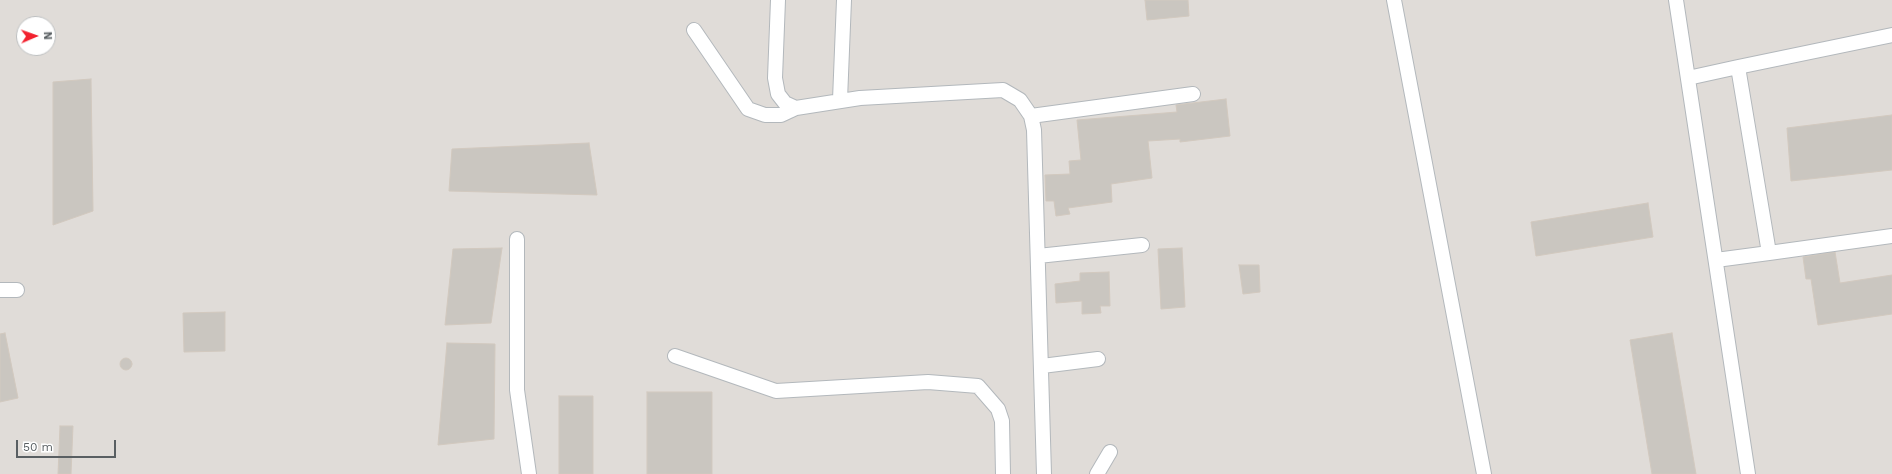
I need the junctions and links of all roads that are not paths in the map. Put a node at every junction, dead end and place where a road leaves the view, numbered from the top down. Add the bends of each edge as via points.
1 (778, 0) edge
2 (844, 0) edge
3 (1394, 0) edge
4 (1676, 0) edge
5 (694, 30) dead end
6 (1892, 35) edge
7 (1738, 68) junction
8 (1688, 78) junction
9 (1193, 94) dead end
10 (840, 100) junction
11 (796, 108) junction
12 (1031, 116) junction
13 (1892, 236) edge
14 (517, 239) dead end
15 (1142, 245) dead end
16 (1769, 253) junction
17 (1038, 256) junction
18 (1716, 260) junction
19 (0, 290) edge
20 (17, 290) dead end
21 (675, 356) dead end
22 (1098, 359) dead end
23 (1042, 366) junction
24 (1110, 452) dead end
25 (529, 474) edge
26 (1003, 474) edge
27 (1044, 474) edge
28 (1097, 474) edge
29 (1484, 474) edge
30 (1748, 474) edge

1 - 11 lane via 775,78 778,94 784,103
2 - 10 lane
3 - 29 lane
4 - 8 lane
5 - 11 lane via 748,109 765,115 781,115
6 - 7 lane
7 - 8 lane
7 - 16 lane
8 - 18 lane
9 - 12 lane
10 - 11 lane
10 - 12 lane via 1003,90 1020,100
12 - 17 lane via 1034,130
13 - 16 lane
14 - 25 lane via 517,390
15 - 17 lane
16 - 18 lane
17 - 23 lane
18 - 30 lane
19 - 20 lane
21 - 26 lane via 776,391 928,382 978,386 998,409 1002,421
22 - 23 lane
23 - 27 lane
24 - 28 lane

